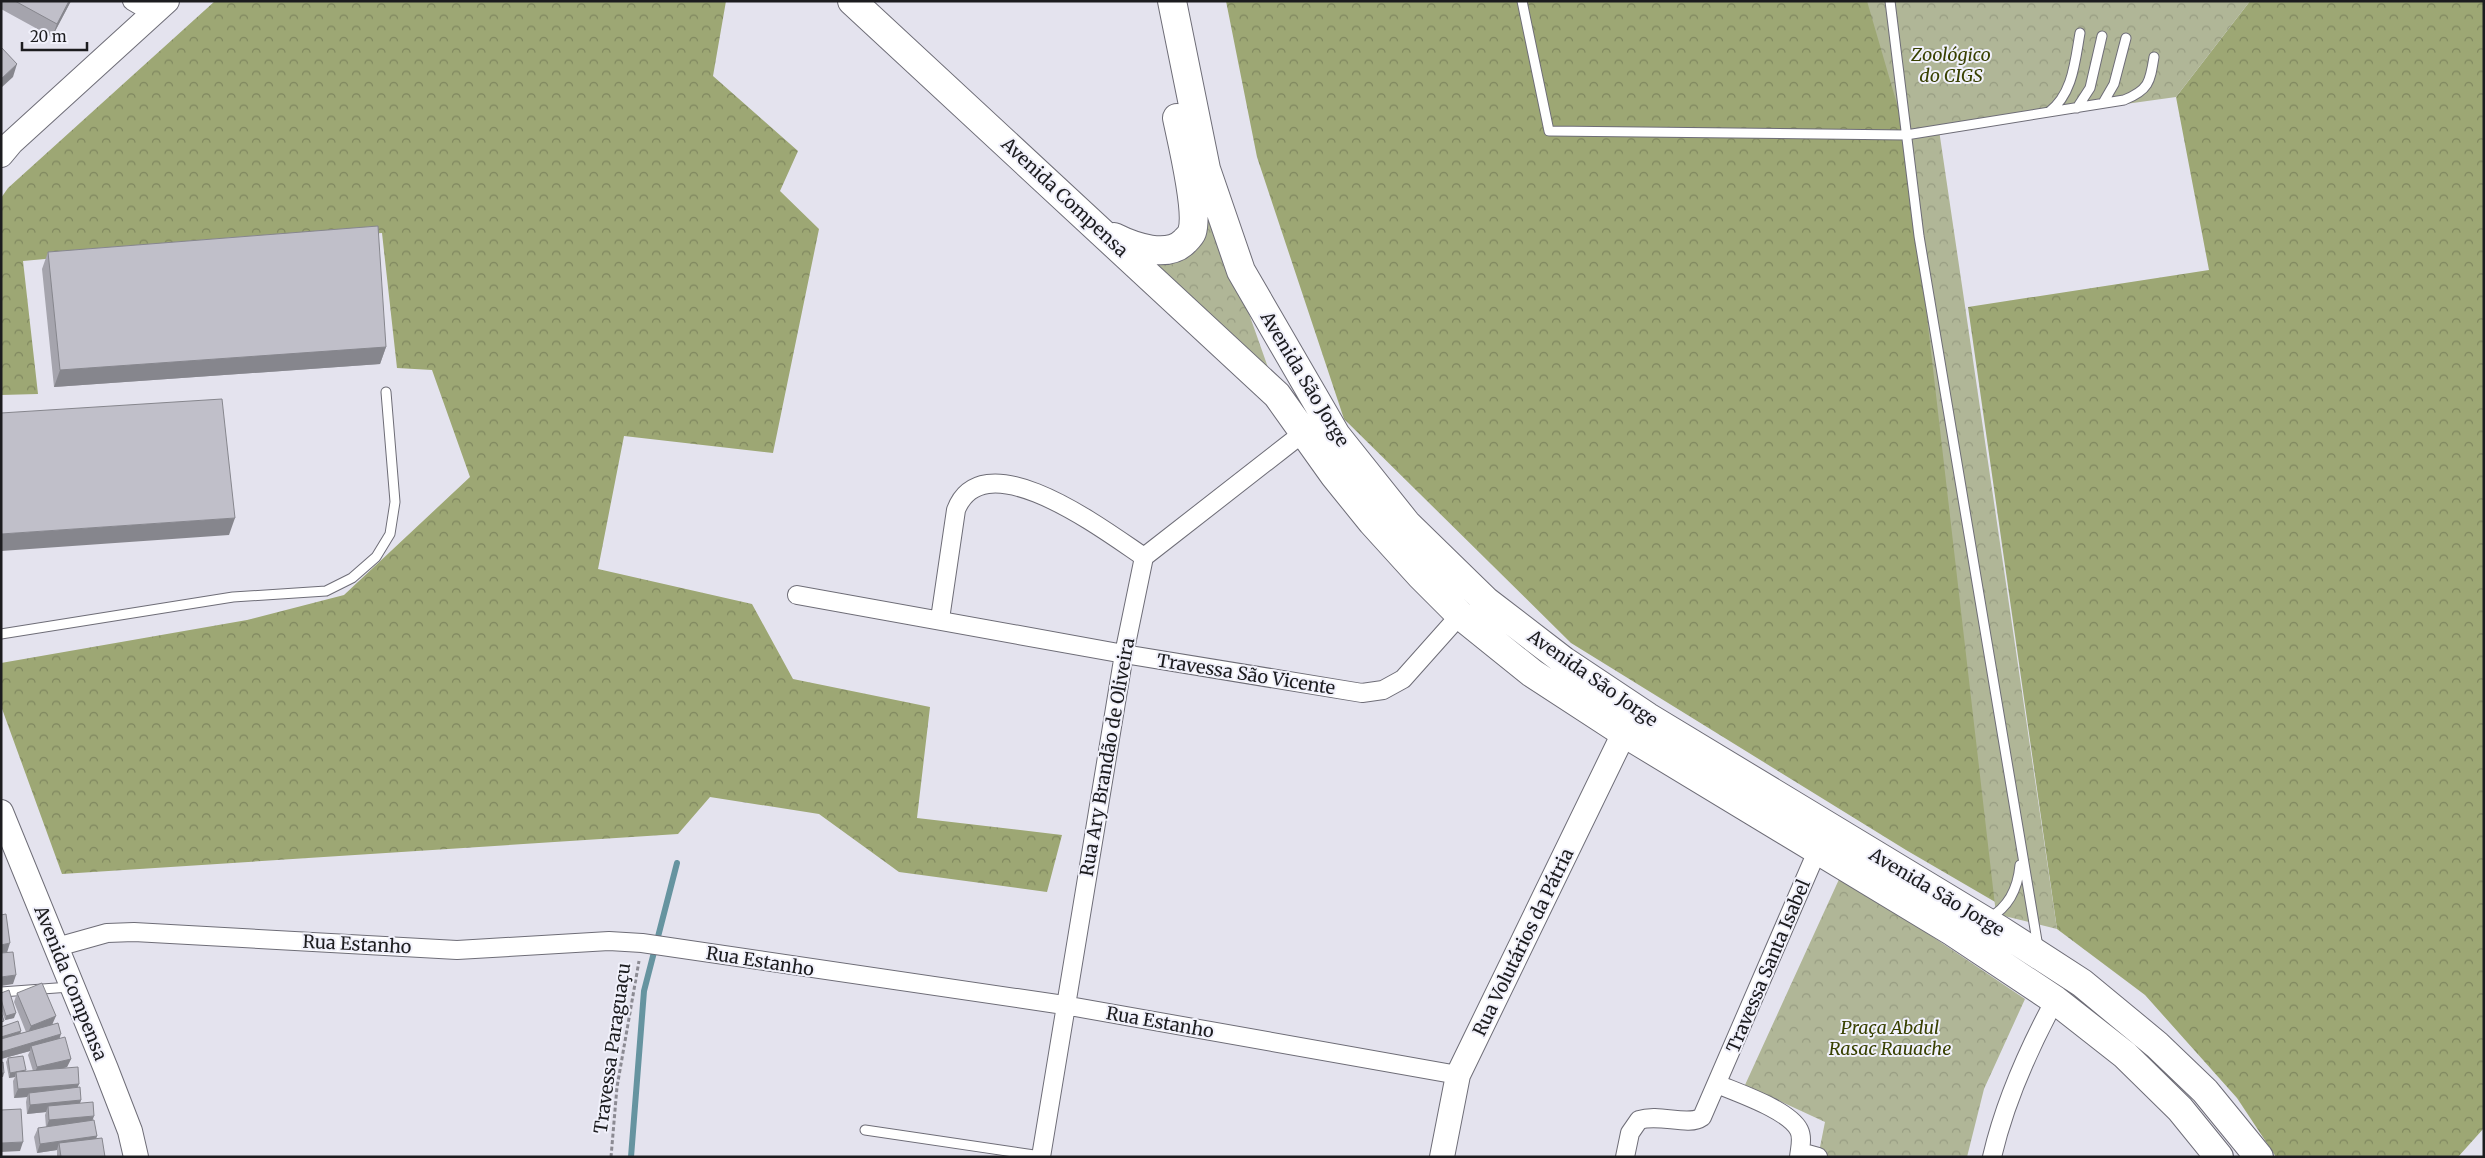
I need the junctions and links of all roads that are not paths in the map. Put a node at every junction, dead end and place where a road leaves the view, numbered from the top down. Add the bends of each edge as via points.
1 (132, 1) edge
2 (852, 1) edge
3 (1157, 1) edge
4 (1172, 1) edge
5 (1522, 1) edge
6 (1890, 1) edge
7 (160, 7) edge
8 (2080, 33) dead end
9 (2102, 36) dead end
10 (2126, 38) dead end
11 (2154, 57) dead end
12 (2103, 103) junction
13 (2077, 108) junction
14 (2049, 112) junction
15 (1906, 135) junction
16 (1, 155) edge
17 (1101, 230) junction
18 (386, 392) dead end
19 (1277, 395) joint
20 (1303, 432) junction
21 (1144, 557) junction
22 (797, 595) dead end
23 (1460, 615) junction
24 (940, 619) junction
25 (1, 634) edge
26 (1124, 654) junction
27 (1624, 733) junction
28 (1, 812) edge
29 (1818, 849) junction
30 (2022, 855) junction
31 (1984, 920) junction
32 (57, 947) junction
33 (2040, 954) junction
34 (73, 987) junction
35 (1, 992) edge
36 (2055, 1000) junction
37 (1064, 1006) junction
38 (1458, 1075) junction
39 (1717, 1084) junction
40 (865, 1130) dead end
41 (1799, 1154) edge
42 (1041, 1156) edge
43 (136, 1157) edge
44 (1442, 1157) edge
45 (1625, 1157) edge
46 (1818, 1157) edge
47 (1992, 1157) edge
48 (2219, 1157) edge
49 (2259, 1157) edge

1 - 7 street
2 - 17 main road, Avenida Compensa
3 - 17 main road via 1194,214 1192,234 1179,247 1160,250 1140,247
4 - 31 main road, Avenida São Jorge via 1206,169 1241,271 1336,435 1407,524 1486,601 1564,661 1648,717
5 - 15 lane via 1549,131
6 - 15 lane
7 - 16 street
8 - 14 lane via 2065,94 2058,106
9 - 13 lane via 2090,88
10 - 12 lane via 2114,84
11 - 12 lane via 2147,84 2140,94
12 - 13 lane
13 - 14 lane
14 - 15 lane
15 - 30 lane via 1918,236
17 - 19 main road, Avenida Compensa
18 - 25 lane via 395,502 390,534 376,558 352,578 326,591 233,597
19 - 20 main road, Avenida São Jorge
20 - 21 street
20 - 23 main road, Avenida São Jorge via 1372,522
21 - 24 street via 1094,523 1042,494 1011,486 980,486 960,499 956,510
21 - 26 street, Rua Ary Brandão de Oliveira
22 - 24 street, Travessa São Vicente
23 - 26 street, Travessa São Vicente via 1403,679 1383,690 1362,693
23 - 27 main road, Avenida São Jorge via 1532,673
24 - 26 street, Travessa São Vicente
26 - 37 street, Rua Ary Brandão de Oliveira
27 - 29 main road, Avenida São Jorge
27 - 38 street, Rua Volutários da Pátria
28 - 32 street, Avenida Compensa
29 - 36 main road, Avenida São Jorge via 1953,932
29 - 39 street, Travessa Santa Isabel
30 - 31 lane via 2015,888 2007,903
30 - 33 lane
31 - 33 main road, Avenida São Jorge
32 - 34 street, Avenida Compensa
32 - 37 street, Rua Estanho via 107,933 134,932 457,950 608,940
33 - 49 main road, Avenida São Jorge via 2082,983 2157,1045 2205,1091
34 - 35 lane
34 - 43 street, Avenida Compensa via 130,1131
36 - 47 street via 2015,1084
36 - 48 main road, Avenida São Jorge via 2125,1055 2180,1109
37 - 38 street, Rua Estanho
37 - 42 street, Rua Ary Brandão de Oliveira
38 - 44 street, Rua Volutários da Pátria
39 - 41 street via 1783,1114 1793,1122 1800,1131
39 - 45 street, Travessa Santa Isabel via 1698,1120 1657,1116 1639,1120 1630,1134
40 - 42 lane
41 - 46 street

